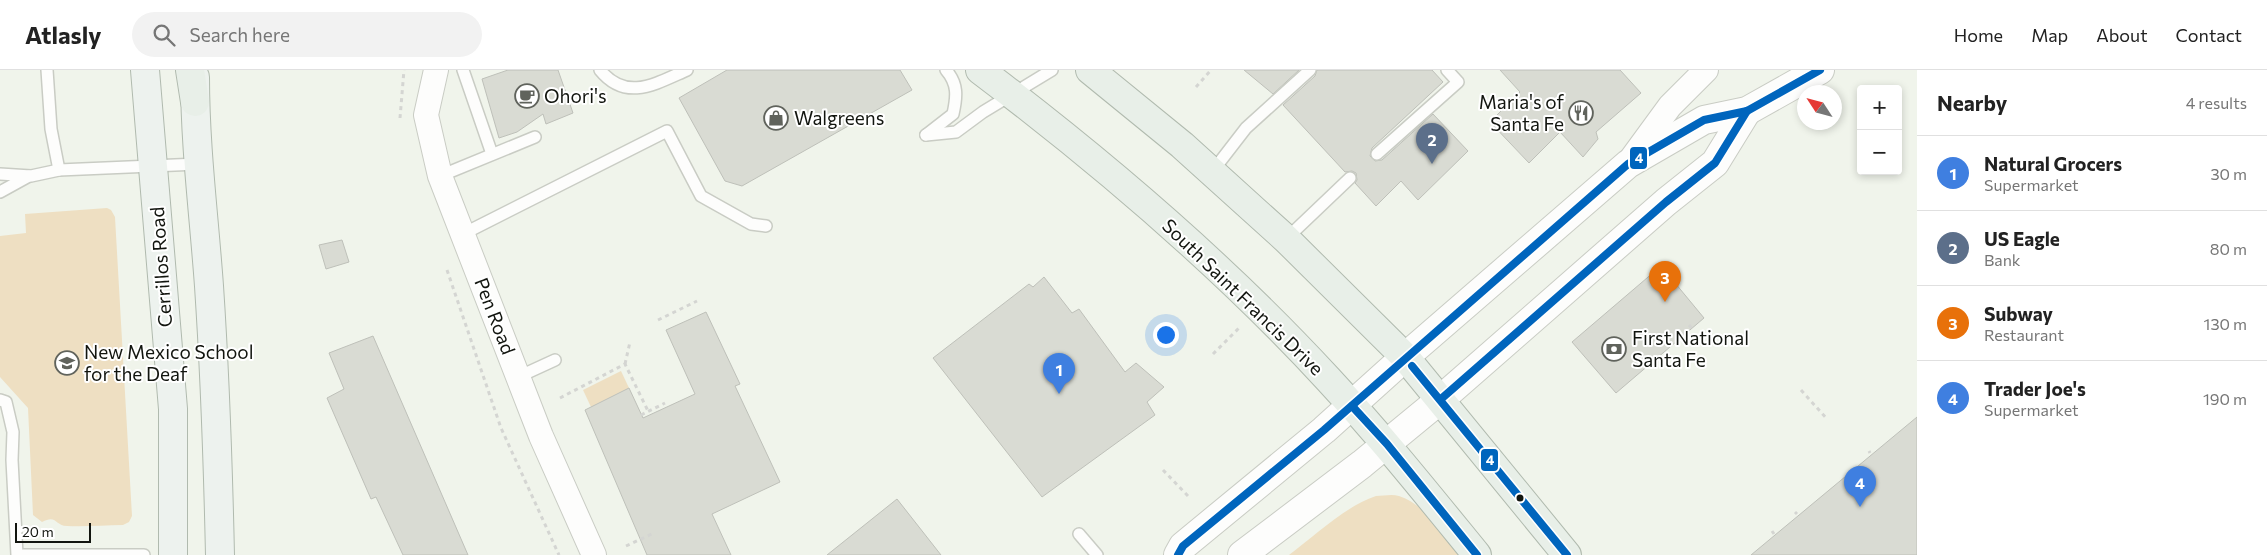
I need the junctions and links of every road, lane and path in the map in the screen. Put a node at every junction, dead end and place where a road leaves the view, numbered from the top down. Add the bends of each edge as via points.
1 (47, 70) edge
2 (146, 70) edge
3 (190, 70) edge
4 (195, 70) edge
5 (436, 70) edge
6 (463, 70) edge
7 (600, 70) edge
8 (687, 70) edge
9 (946, 70) edge
10 (980, 70) edge
11 (1052, 70) edge
12 (1090, 70) edge
13 (1211, 70) edge
14 (1310, 70) edge
15 (1446, 70) edge
16 (1706, 70) edge
17 (1820, 70) edge
18 (1196, 87) dead end
19 (1013, 95) junction
20 (195, 102) junction
21 (1747, 111) junction
22 (535, 137) dead end
23 (492, 154) junction
24 (1377, 154) dead end
25 (154, 164) junction
26 (198, 164) junction
27 (1628, 164) junction
28 (59, 170) junction
29 (1212, 172) junction
30 (0, 174) edge
31 (31, 176) junction
32 (440, 176) junction
33 (1350, 178) dead end
34 (0, 192) edge
35 (766, 226) dead end
36 (463, 234) junction
37 (1286, 239) junction
38 (697, 301) dead end
39 (658, 320) dead end
40 (1246, 322) dead end
41 (1689, 325) dead end
42 (1694, 331) dead end
43 (630, 342) dead end
44 (1213, 354) dead end
45 (1405, 358) junction
46 (555, 360) dead end
47 (625, 364) junction
48 (518, 377) junction
49 (1801, 390) dead end
50 (560, 398) dead end
51 (1441, 399) junction
52 (0, 400) edge
53 (665, 403) dead end
54 (1352, 406) junction
55 (648, 411) junction
56 (641, 415) dead end
57 (1827, 419) dead end
58 (1387, 444) junction
59 (1164, 470) dead end
60 (1188, 496) dead end
61 (654, 533) dead end
62 (1079, 534) dead end
63 (626, 546) dead end
64 (17, 555) edge
65 (24, 555) edge
66 (144, 555) edge
67 (173, 555) edge
68 (220, 555) edge
69 (594, 555) edge
70 (1097, 555) edge
71 (1178, 555) edge
72 (1242, 555) edge
73 (1477, 555) edge
74 (1567, 555) edge

1 - 28 lane via 50,129
2 - 25 main road, Cerrillos Road
3 - 20 highway
4 - 20 main road
5 - 32 street, Pen Road via 426,114
6 - 23 lane
7 - 8 lane via 615,85 628,88 647,88
9 - 19 lane via 957,90 954,114 926,135 956,132
10 - 19 highway, South Saint Francis Drive
11 - 19 lane
12 - 29 highway
13 - 18 path
14 - 29 lane via 1246,128
15 - 24 lane via 1458,82
16 - 27 street via 1670,106
17 - 21 street
19 - 54 highway, South Saint Francis Drive via 1112,175 1244,293
20 - 26 main road
21 - 27 street via 1704,120
21 - 51 street via 1715,163
22 - 23 lane
23 - 32 lane
25 - 26 lane
25 - 28 lane
25 - 67 main road, Cerrillos Road via 173,409
26 - 68 main road via 209,286
27 - 45 street
28 - 31 lane
29 - 37 highway
30 - 31 lane
31 - 34 lane
32 - 36 street, Pen Road
33 - 37 lane
35 - 36 lane via 751,224 701,196 667,131
36 - 48 street, Pen Road
37 - 45 highway
38 - 39 path
40 - 44 path
41 - 42 path
43 - 47 path
45 - 51 highway
45 - 54 street
46 - 48 lane
47 - 50 path
47 - 55 path
48 - 69 street, Pen Road
49 - 57 path
51 - 58 street
51 - 74 highway
52 - 64 lane via 6,402 13,432
53 - 55 path
54 - 58 highway, South Saint Francis Drive
54 - 71 street via 1183,546
55 - 56 path
58 - 72 street
58 - 73 highway, South Saint Francis Drive
59 - 60 path
61 - 63 path
62 - 70 lane
65 - 66 lane

